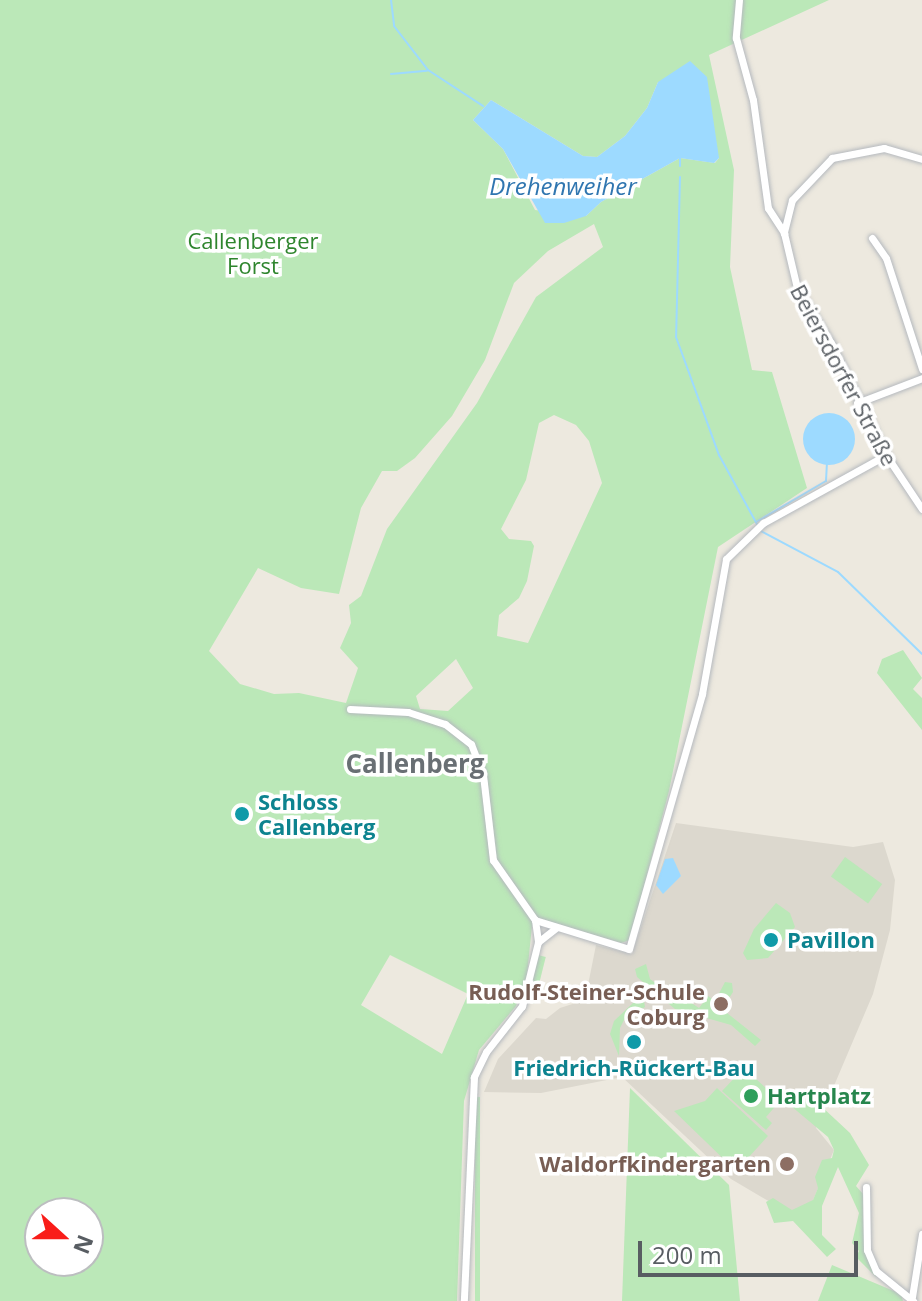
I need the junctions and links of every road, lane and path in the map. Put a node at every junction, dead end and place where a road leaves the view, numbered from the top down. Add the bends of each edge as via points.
1 (739, 0) edge
2 (922, 159) edge
3 (784, 233) junction
4 (872, 238) dead end
5 (922, 369) edge
6 (922, 378) edge
7 (857, 403) junction
8 (886, 455) junction
9 (922, 509) edge
10 (350, 709) dead end
11 (535, 920) junction
12 (556, 928) junction
13 (538, 942) junction
14 (866, 1187) dead end
15 (922, 1234) edge
16 (915, 1295) edge
17 (464, 1301) edge

1 - 3 street, Beiersdorfer Straße via 736,38 753,100 768,208
2 - 3 street via 884,148 832,158 792,200
3 - 7 street, Beiersdorfer Straße via 797,288 831,343
4 - 5 street via 886,258
6 - 7 street
7 - 8 street, Beiersdorfer Straße
8 - 9 street, Beiersdorfer Straße
8 - 12 street via 763,523 726,559 702,694 629,949
10 - 11 street via 408,712 461,734 479,758 493,860
11 - 12 street
11 - 13 street
12 - 13 street
13 - 17 street via 522,1006 486,1052 474,1077
14 - 16 street via 867,1250 876,1271
15 - 16 street

